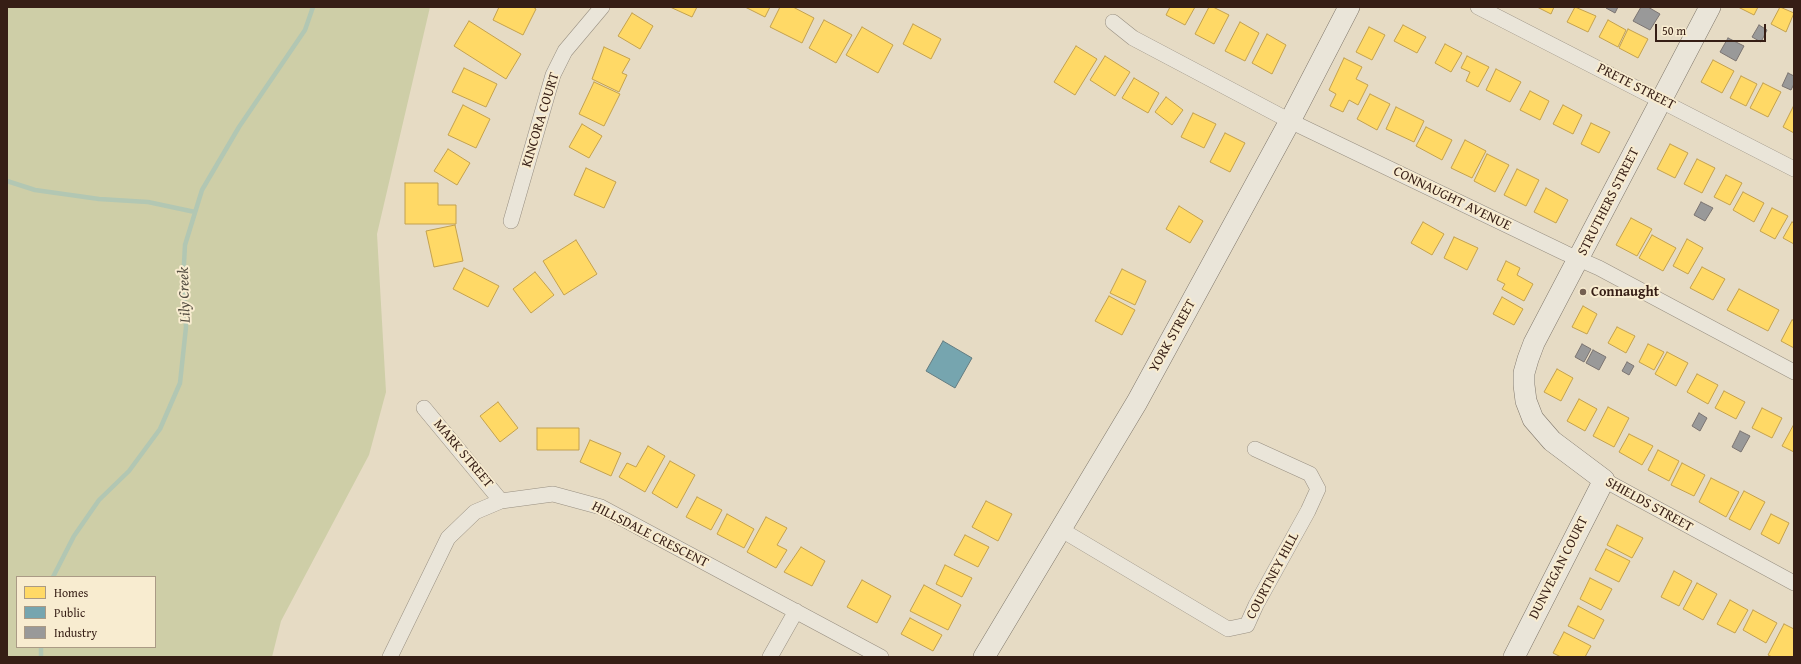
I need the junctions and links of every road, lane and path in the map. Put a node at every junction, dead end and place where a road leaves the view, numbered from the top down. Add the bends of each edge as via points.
1 (602, 7) edge
2 (1349, 7) edge
3 (1478, 7) edge
4 (1710, 7) edge
5 (1113, 22) dead end
6 (1662, 100) junction
7 (1290, 121) junction
8 (1794, 169) edge
9 (511, 221) dead end
10 (1580, 259) junction
11 (1794, 372) edge
12 (1526, 401) joint
13 (424, 408) dead end
14 (1255, 448) dead end
15 (1604, 480) junction
16 (501, 500) junction
17 (1060, 529) junction
18 (1794, 583) edge
19 (796, 611) junction
20 (390, 657) edge
21 (770, 657) edge
22 (881, 657) edge
23 (984, 657) edge
24 (1514, 657) edge

1 - 9 street, KINCORA COURT via 565,51 553,75
2 - 7 street, YORK STREET
3 - 6 street, PRETE STREET
4 - 6 street, STRUTHERS STREET
5 - 7 street, CONNAUGHT AVENUE via 1133,38
6 - 8 street, PRETE STREET
6 - 10 street, STRUTHERS STREET
7 - 10 street, CONNAUGHT AVENUE
7 - 17 street, YORK STREET via 1140,395
10 - 11 street, CONNAUGHT AVENUE
10 - 12 street, STRUTHERS STREET via 1534,343 1524,373
12 - 15 street, SHIELDS STREET via 1533,419 1552,442
13 - 16 street, MARK STREET
14 - 17 street, COURTNEY HILL via 1310,474 1318,489 1247,625 1228,629
15 - 18 street, SHIELDS STREET
15 - 24 street, DUNVEGAN COURT
16 - 19 street, HILLSDALE CRESCENT via 553,494 601,507
16 - 20 street, HILLSDALE CRESCENT via 475,512 448,538
17 - 23 street, YORK STREET
19 - 21 street
19 - 22 street, HILLSDALE CRESCENT

